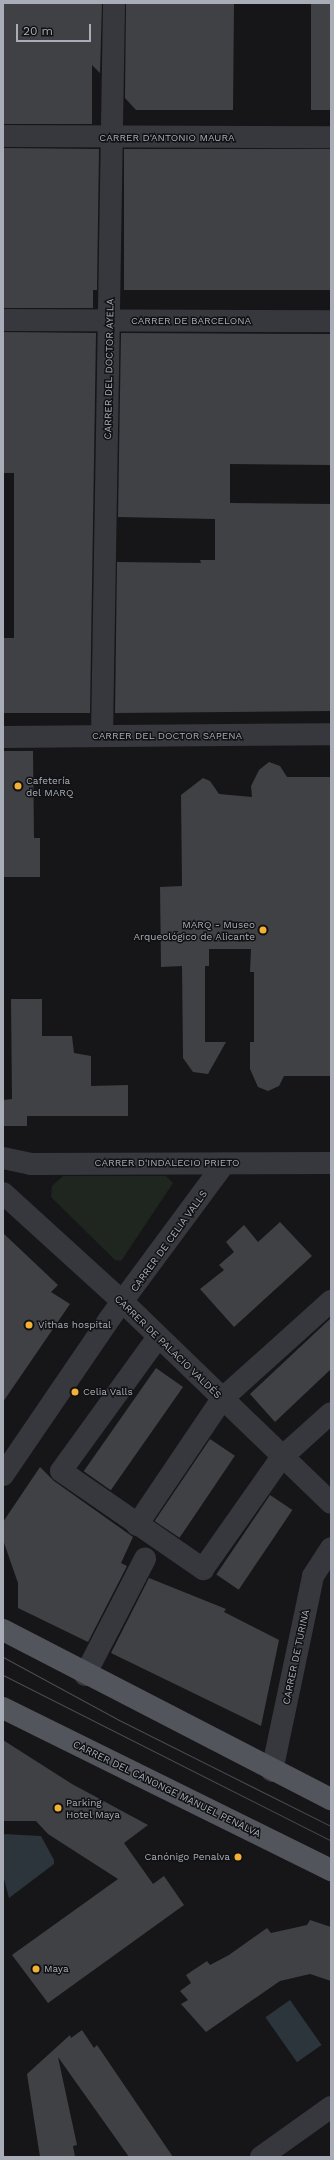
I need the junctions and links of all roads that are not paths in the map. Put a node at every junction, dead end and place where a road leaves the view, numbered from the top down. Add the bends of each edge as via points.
1 (114, 3) edge
2 (3, 136) edge
3 (331, 137) edge
4 (112, 138) junction
5 (3, 320) edge
6 (110, 320) junction
7 (331, 321) edge
8 (331, 734) edge
9 (102, 736) junction
10 (3, 737) edge
11 (3, 1158) edge
12 (331, 1163) edge
13 (224, 1164) junction
14 (3, 1193) edge
15 (331, 1301) edge
16 (124, 1303) junction
17 (158, 1337) junction
18 (222, 1399) junction
19 (331, 1413) edge
20 (281, 1458) junction
21 (3, 1474) edge
22 (331, 1503) edge
23 (136, 1525) junction
24 (331, 1548) edge
25 (144, 1559) dead end
26 (3, 1630) edge
27 (85, 1675) junction
28 (5, 1710) edge
29 (272, 1771) junction
30 (331, 1799) edge
31 (331, 1870) edge
32 (331, 2107) edge
33 (261, 2157) edge

1 - 4 street, CARRER DEL DOCTOR AYELA
2 - 4 street, CARRER D'ANTONIO MAURA
3 - 4 street, CARRER D'ANTONIO MAURA
4 - 6 street, CARRER DEL DOCTOR AYELA
5 - 6 street, CARRER DE BARCELONA
6 - 7 street, CARRER DE BARCELONA
6 - 9 street, CARRER DEL DOCTOR AYELA
8 - 9 street, CARRER DEL DOCTOR SAPENA
9 - 10 street, CARRER DEL DOCTOR SAPENA
11 - 13 street, CARRER D'INDALECIO PRIETO via 31,1164
12 - 13 street, CARRER D'INDALECIO PRIETO
13 - 16 street, CARRER DE CELIA VALLS
14 - 16 street, CARRER DE PALACIO VALDÉS
15 - 18 street
16 - 17 street, CARRER DE PALACIO VALDÉS
16 - 21 street, CARRER DE CELIA VALLS
17 - 18 street, CARRER DE PALACIO VALDÉS
17 - 23 street via 61,1471
18 - 20 street, CARRER DE PALACIO VALDÉS
18 - 23 street
19 - 20 street
20 - 22 street, CARRER DE PALACIO VALDÉS
20 - 23 street via 203,1569
24 - 29 street, CARRER DE TURINA via 313,1576
25 - 27 street
26 - 27 main road
27 - 29 main road
28 - 31 main road, CARRER DEL CANONGE MANUEL PENALVA
29 - 30 main road
32 - 33 street

